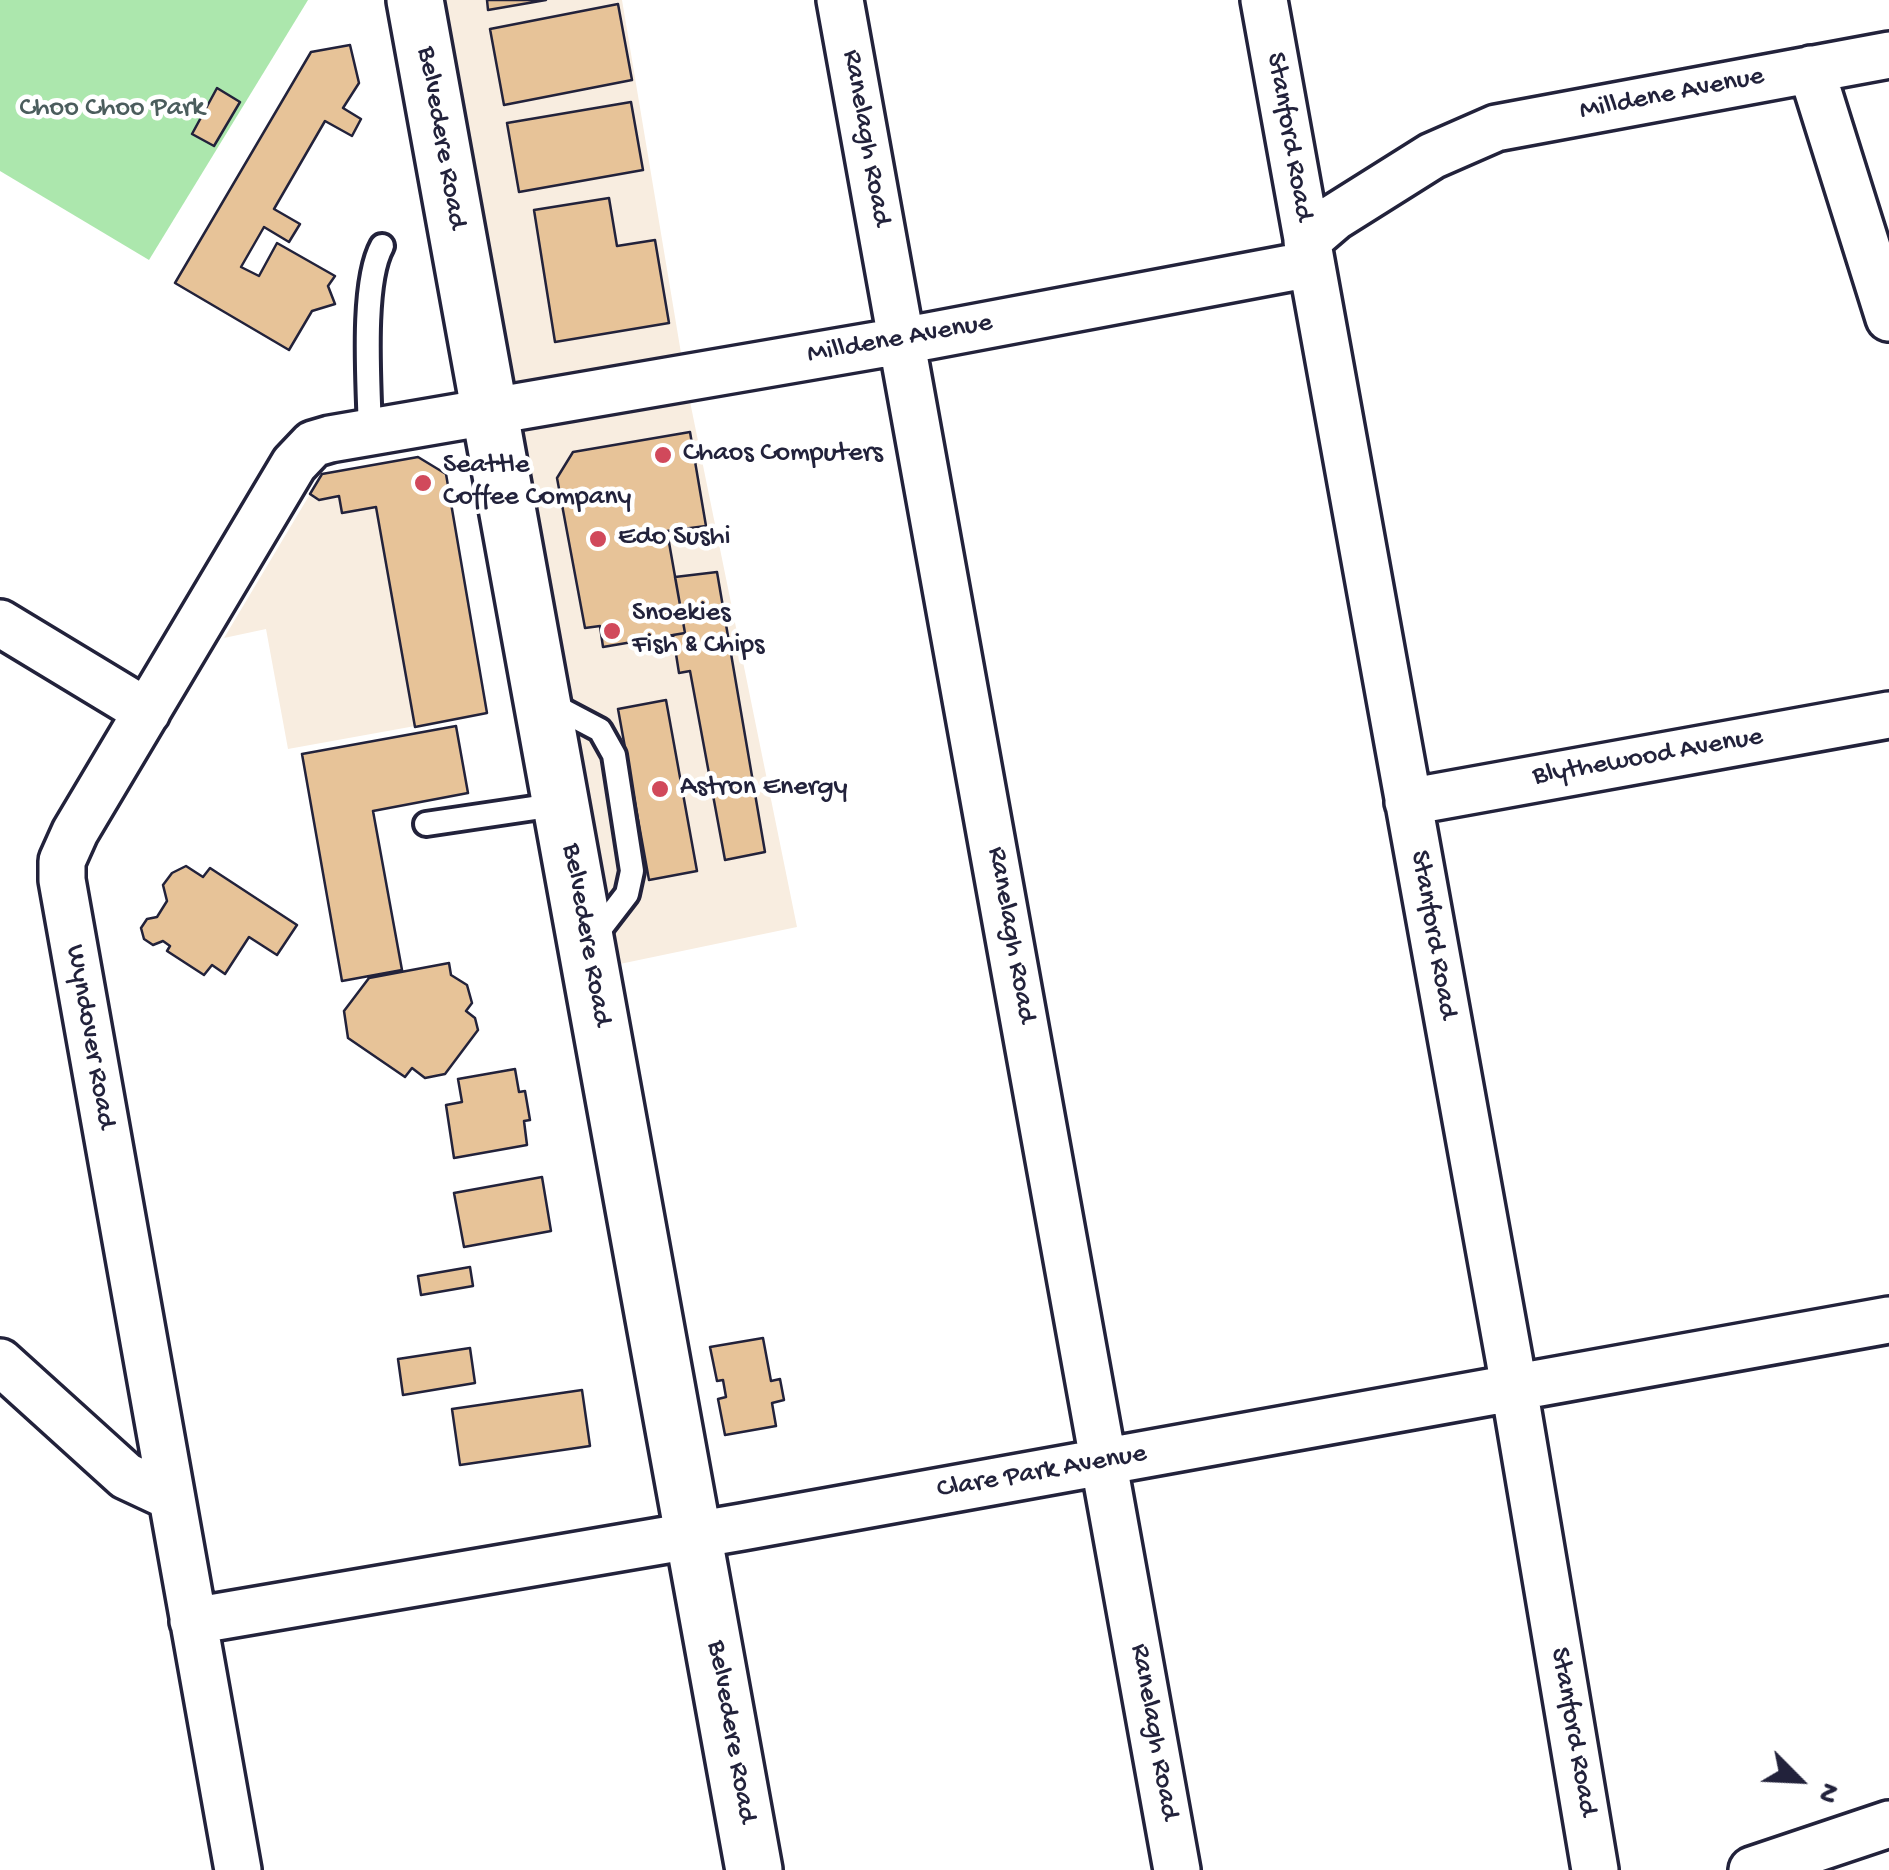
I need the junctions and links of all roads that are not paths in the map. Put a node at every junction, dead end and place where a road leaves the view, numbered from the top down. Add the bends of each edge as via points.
1 (415, 0) edge
2 (840, 0) edge
3 (1264, 0) edge
4 (1889, 55) edge
5 (1810, 69) junction
6 (382, 246) dead end
7 (1309, 253) junction
8 (1889, 318) edge
9 (902, 340) junction
10 (490, 413) junction
11 (370, 433) junction
12 (0, 623) edge
13 (542, 700) junction
14 (147, 712) junction
15 (1889, 715) edge
16 (1408, 802) junction
17 (561, 804) junction
18 (426, 824) dead end
19 (586, 946) junction
20 (1889, 1320) edge
21 (0, 1362) edge
22 (1513, 1386) junction
23 (1105, 1462) junction
24 (171, 1496) junction
25 (695, 1535) junction
26 (193, 1621) junction
27 (1889, 1824) edge
28 (238, 1870) edge
29 (754, 1870) edge
30 (1177, 1870) edge
31 (1596, 1870) edge
32 (1752, 1870) edge

1 - 10 main road, Belvedere Road
2 - 9 street, Ranelagh Road
3 - 7 street, Stanford Road
4 - 5 street, Milldene Avenue
5 - 7 street, Milldene Avenue via 1469,137 1335,217
5 - 8 street
6 - 11 lane via 369,289
7 - 9 street, Milldene Avenue
7 - 16 street, Stanford Road
9 - 10 street, Milldene Avenue
9 - 23 street, Ranelagh Road
10 - 11 street, Wyndover Road
10 - 13 main road, Belvedere Road
11 - 14 street, Wyndover Road via 314,444 294,464
12 - 14 street
13 - 17 main road, Belvedere Road
13 - 19 lane via 591,724 614,755 632,858 627,894
14 - 24 street, Wyndover Road via 74,832 62,880
15 - 16 street, Blythewood Avenue
16 - 22 street, Stanford Road
17 - 18 lane
17 - 19 main road, Belvedere Road
19 - 25 main road, Belvedere Road
20 - 22 street, Clare Park Avenue
21 - 24 street via 126,1476
22 - 23 street, Clare Park Avenue
22 - 31 street, Stanford Road
23 - 25 street, Clare Park Avenue
23 - 30 street, Ranelagh Road
24 - 26 street, Wyndover Road
25 - 26 street, Clare Park Avenue
25 - 29 main road, Belvedere Road
26 - 28 street, Wyndover Road
27 - 32 street

